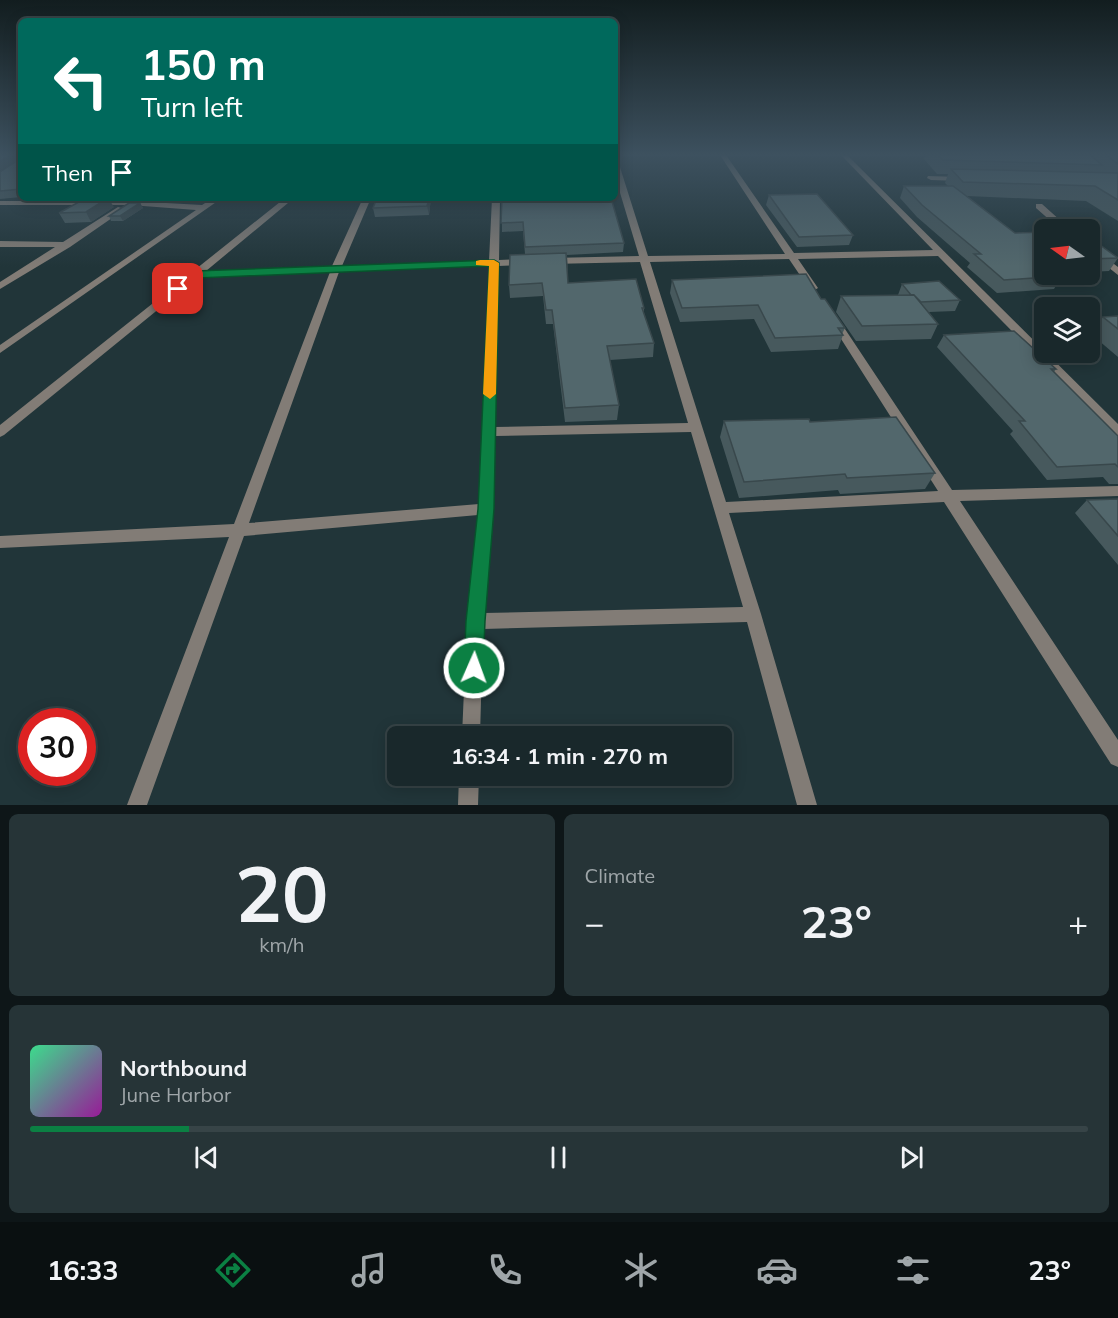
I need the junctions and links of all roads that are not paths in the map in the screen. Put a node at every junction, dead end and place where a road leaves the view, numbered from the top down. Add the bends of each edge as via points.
1 (624, 193) edge
2 (749, 193) edge
3 (882, 193) edge
4 (44, 201) edge
5 (132, 201) edge
6 (142, 201) edge
7 (214, 201) edge
8 (286, 201) edge
9 (366, 201) edge
10 (496, 201) edge
11 (0, 203) edge
12 (1039, 206) dead end
13 (204, 208) junction
14 (1054, 219) edge
15 (0, 244) edge
16 (67, 245) junction
17 (941, 253) junction
18 (792, 257) junction
19 (1100, 257) edge
20 (644, 259) junction
21 (494, 263) junction
22 (336, 268) junction
23 (1118, 272) edge
24 (196, 274) junction
25 (0, 286) edge
26 (0, 350) edge
27 (696, 427) junction
28 (0, 432) edge
29 (489, 432) junction
30 (1118, 432) edge
31 (1118, 491) edge
32 (950, 496) junction
33 (720, 508) junction
34 (486, 509) junction
35 (238, 530) junction
36 (2, 545) edge
37 (753, 614) junction
38 (475, 621) junction
39 (471, 726) edge
40 (1118, 757) edge
41 (469, 786) edge
42 (137, 805) edge
43 (468, 805) edge
44 (807, 805) edge

1 - 20 street
2 - 18 street
3 - 17 street
4 - 11 street
5 - 16 street
6 - 13 street
7 - 13 street
8 - 24 street
9 - 22 street
10 - 21 street
12 - 14 street
13 - 26 street
15 - 16 street
16 - 25 street
17 - 18 street
17 - 30 street
18 - 20 street
18 - 32 street
19 - 23 street
20 - 21 street
20 - 27 street
21 - 22 street
21 - 29 street
22 - 24 street
22 - 35 street
24 - 28 street
27 - 29 street
27 - 33 street
29 - 34 street
31 - 32 street
32 - 33 street
32 - 40 street
33 - 37 street
34 - 35 street
34 - 38 street
35 - 36 street
35 - 42 street
37 - 38 street
37 - 44 street
38 - 39 street
41 - 43 street

